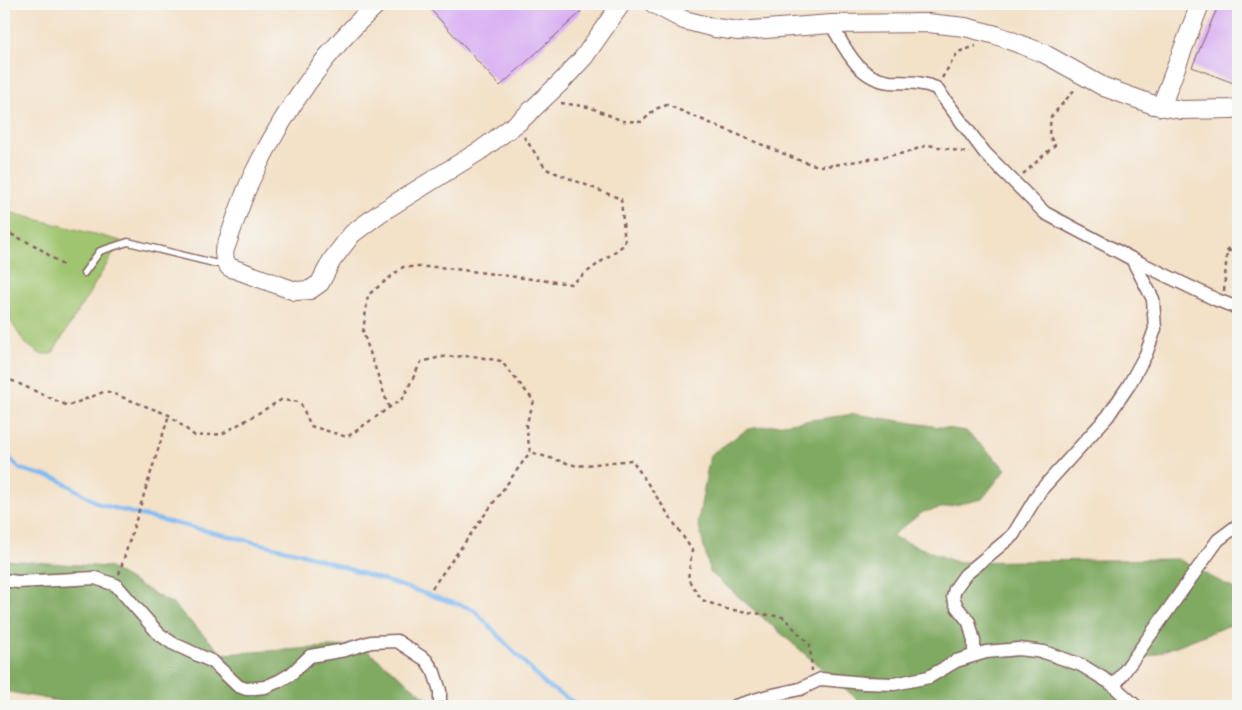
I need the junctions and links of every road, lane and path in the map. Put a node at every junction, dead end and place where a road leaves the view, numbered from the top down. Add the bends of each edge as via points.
1 (377, 4) edge
2 (621, 4) edge
3 (654, 4) edge
4 (1200, 4) edge
5 (831, 24) junction
6 (1001, 36) junction
7 (1086, 76) junction
8 (936, 88) junction
9 (543, 100) junction
10 (1161, 107) junction
11 (1238, 108) edge
12 (516, 124) junction
13 (990, 158) junction
14 (1014, 182) junction
15 (4, 231) edge
16 (1238, 236) edge
17 (1238, 250) edge
18 (1228, 251) junction
19 (1132, 259) junction
20 (64, 266) dead end
21 (229, 267) junction
22 (84, 273) dead end
23 (1223, 303) junction
24 (1238, 308) edge
25 (4, 377) edge
26 (389, 408) junction
27 (169, 415) junction
28 (530, 452) junction
29 (1238, 525) edge
30 (4, 580) edge
31 (116, 585) junction
32 (432, 588) dead end
33 (974, 655) junction
34 (813, 683) junction
35 (1114, 686) junction
36 (440, 706) edge
37 (735, 706) edge
38 (1136, 706) edge

1 - 21 street via 311,76 280,126 252,177 224,252
2 - 9 street via 584,57
3 - 5 street via 684,20 739,31
4 - 10 street
5 - 6 street via 928,23 965,27
5 - 8 street via 848,54 862,70 875,78 888,82 924,82
6 - 7 street via 1043,53
6 - 8 path via 958,52
7 - 10 street via 1123,96
7 - 14 path via 1052,117 1049,135 1055,146
8 - 13 street
9 - 12 street
9 - 13 path via 589,107 624,120 642,122 655,110 667,105 819,166 905,153 928,145
10 - 11 street via 1190,110
12 - 21 street via 352,234 332,260 320,283 310,290 295,291
12 - 26 path via 546,169 621,198 624,244 571,284 439,266 402,267 368,295 363,332
13 - 14 street
14 - 19 street via 1045,213
15 - 20 path via 36,246
16 - 18 path
17 - 18 path
18 - 23 path
19 - 23 street
19 - 33 street via 1153,299 1155,329 1146,354 1108,416 1040,491 1013,534 965,575 954,589 953,597 969,622
21 - 22 lane via 128,242 100,251
23 - 24 street
25 - 27 path via 68,406 106,391
26 - 27 path via 346,437 312,426 300,402 281,400 222,434 195,436
26 - 28 path via 403,398 421,362 441,356 474,356 501,362 534,400 526,425
27 - 31 path
28 - 32 path
28 - 34 path via 577,466 632,460 692,550 688,579 702,600 726,609 783,617 810,645
29 - 35 street via 1218,540
30 - 31 street via 95,578
31 - 36 street via 159,634 213,662 238,686 246,689 265,687 279,681 310,656 371,642 398,641 426,660 434,672 440,691
33 - 34 street via 956,660 930,677 894,684 821,679
33 - 35 street via 1019,649 1044,652 1081,664
34 - 37 street
35 - 38 street

